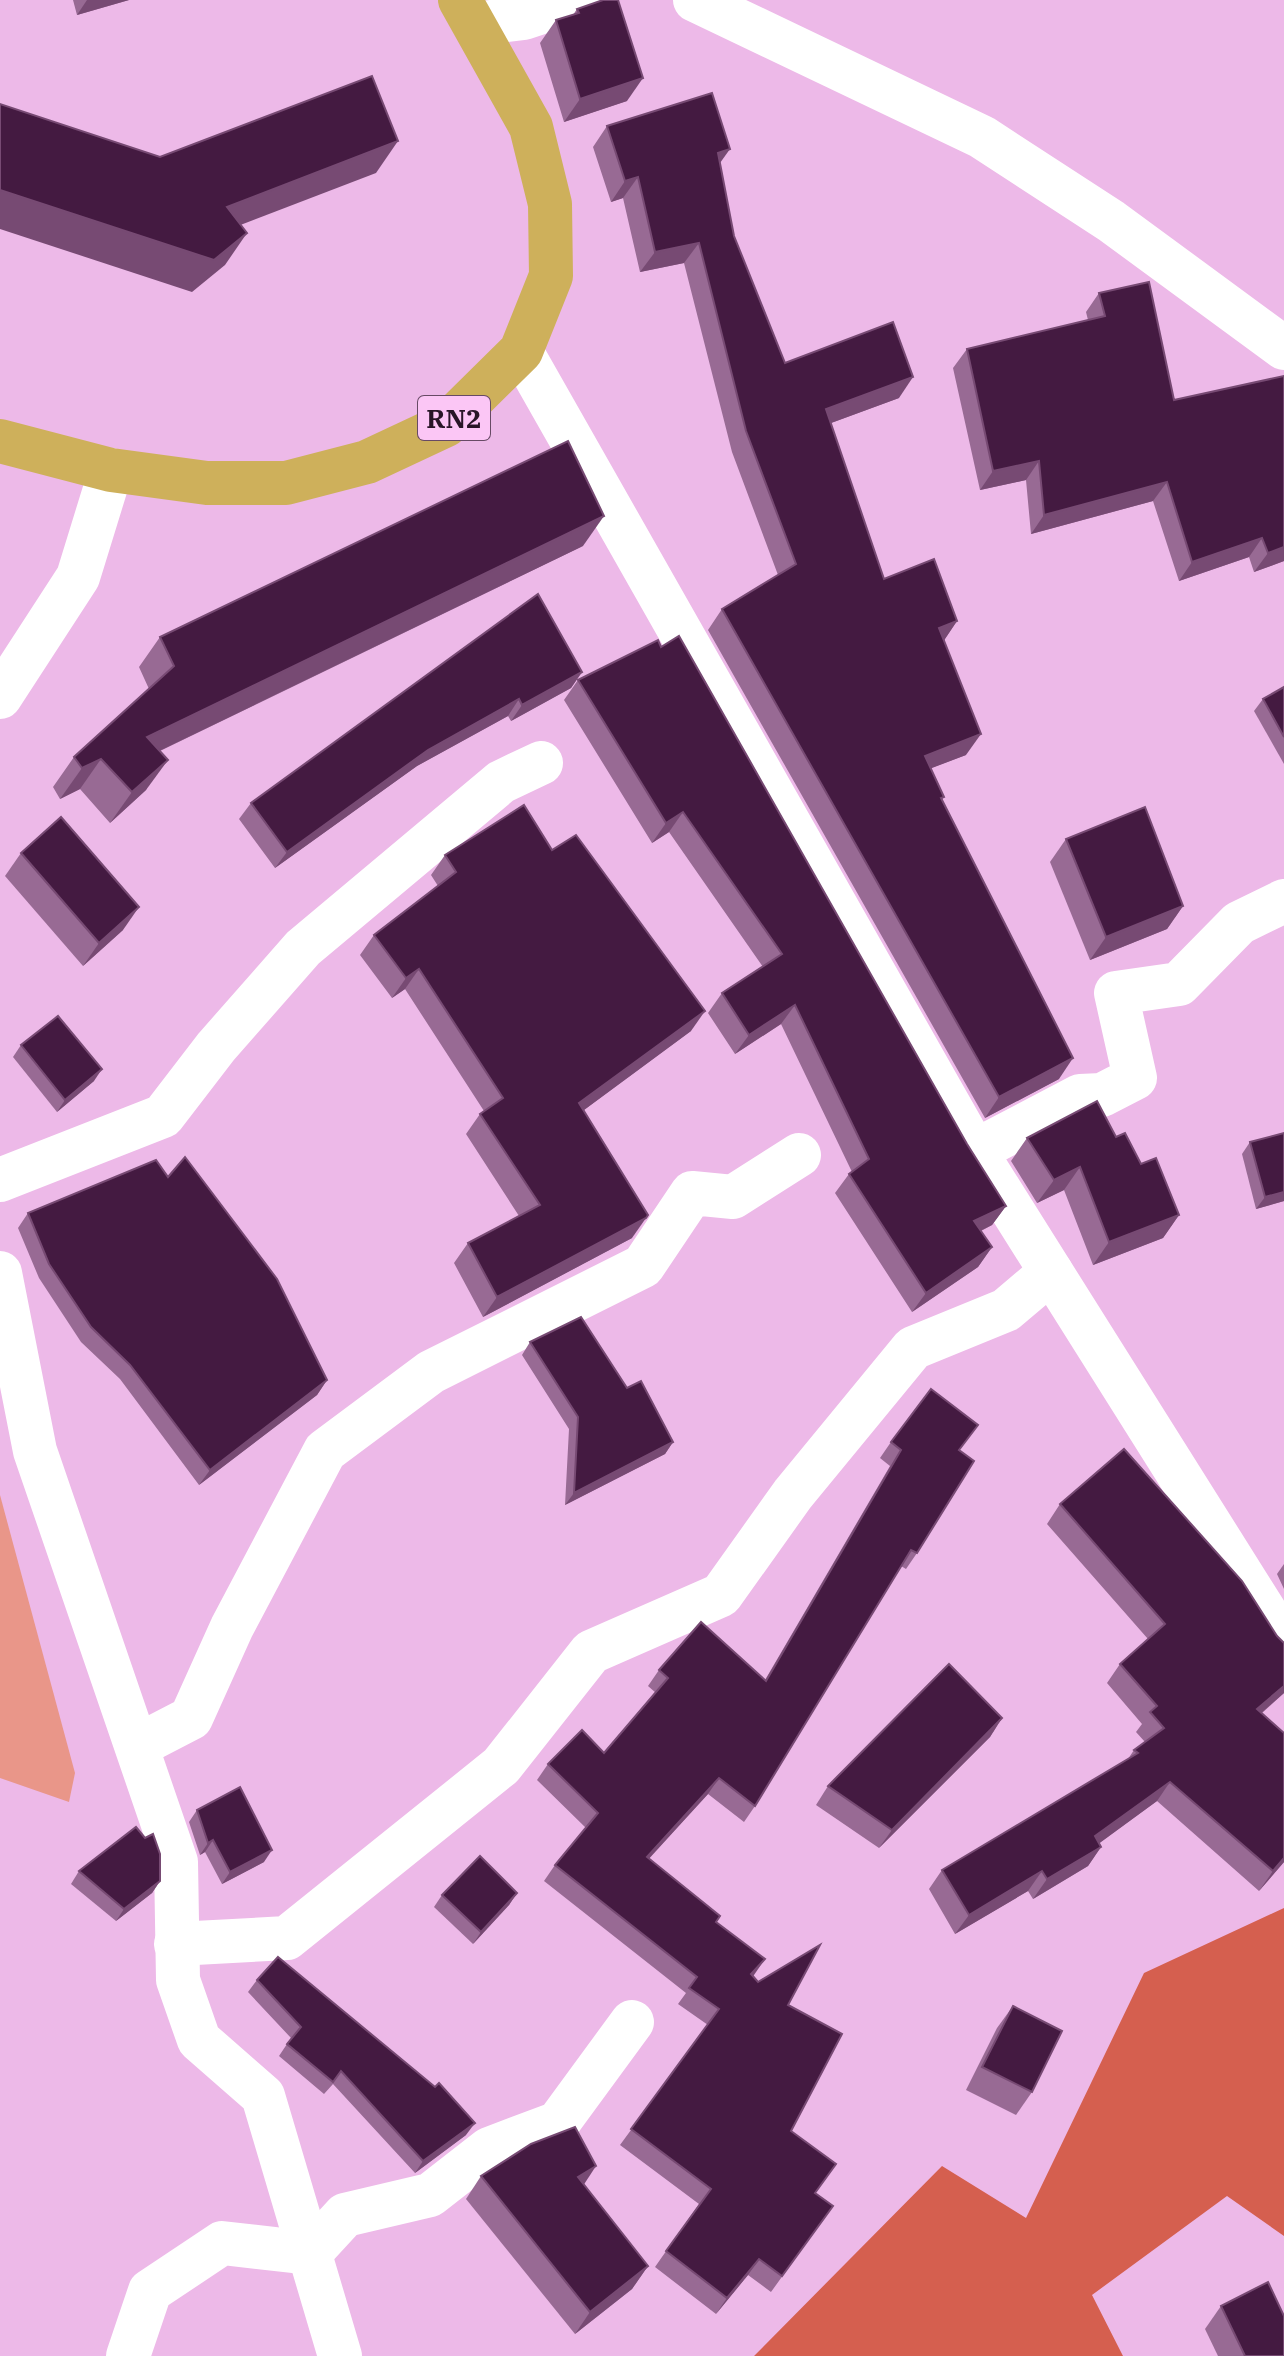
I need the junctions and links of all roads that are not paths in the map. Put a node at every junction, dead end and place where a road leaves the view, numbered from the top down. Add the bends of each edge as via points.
1 (578, 0) edge
2 (695, 0) edge
3 (467, 12) edge
4 (1284, 348) edge
5 (521, 351) junction
6 (0, 441) edge
7 (111, 470) junction
8 (0, 697) edge
9 (541, 763) dead end
10 (1284, 901) edge
11 (975, 1151) junction
12 (799, 1155) dead end
13 (0, 1180) edge
14 (1051, 1272) junction
15 (0, 1273) edge
16 (1284, 1642) edge
17 (137, 1746) junction
18 (176, 1944) junction
19 (632, 2022) dead end
20 (310, 2253) junction
21 (128, 2356) edge
22 (340, 2356) edge

1 - 3 street via 524,18
2 - 4 street via 982,137 1111,221
3 - 5 highway, RN2 via 531,127 550,204 551,276
5 - 7 highway, RN2 via 446,425 367,462 286,483 207,483
5 - 11 street
6 - 7 highway, RN2
7 - 8 street via 78,577
9 - 13 street via 501,782 303,948 163,1116
10 - 11 street via 1239,923 1179,984 1116,993 1135,1078 1102,1095 1080,1096
11 - 14 street
12 - 17 street via 733,1197 692,1193 643,1266 431,1372 325,1451 232,1627 191,1718
14 - 16 street
14 - 18 street via 1006,1310 913,1348 793,1494 721,1595 591,1652 501,1766 287,1938
15 - 17 street via 35,1451
17 - 18 street via 176,1862
18 - 20 street via 178,1980 199,2040 263,2096
19 - 20 street via 558,2123 489,2149 430,2195 345,2215
20 - 21 street via 222,2243 150,2291
20 - 22 street

